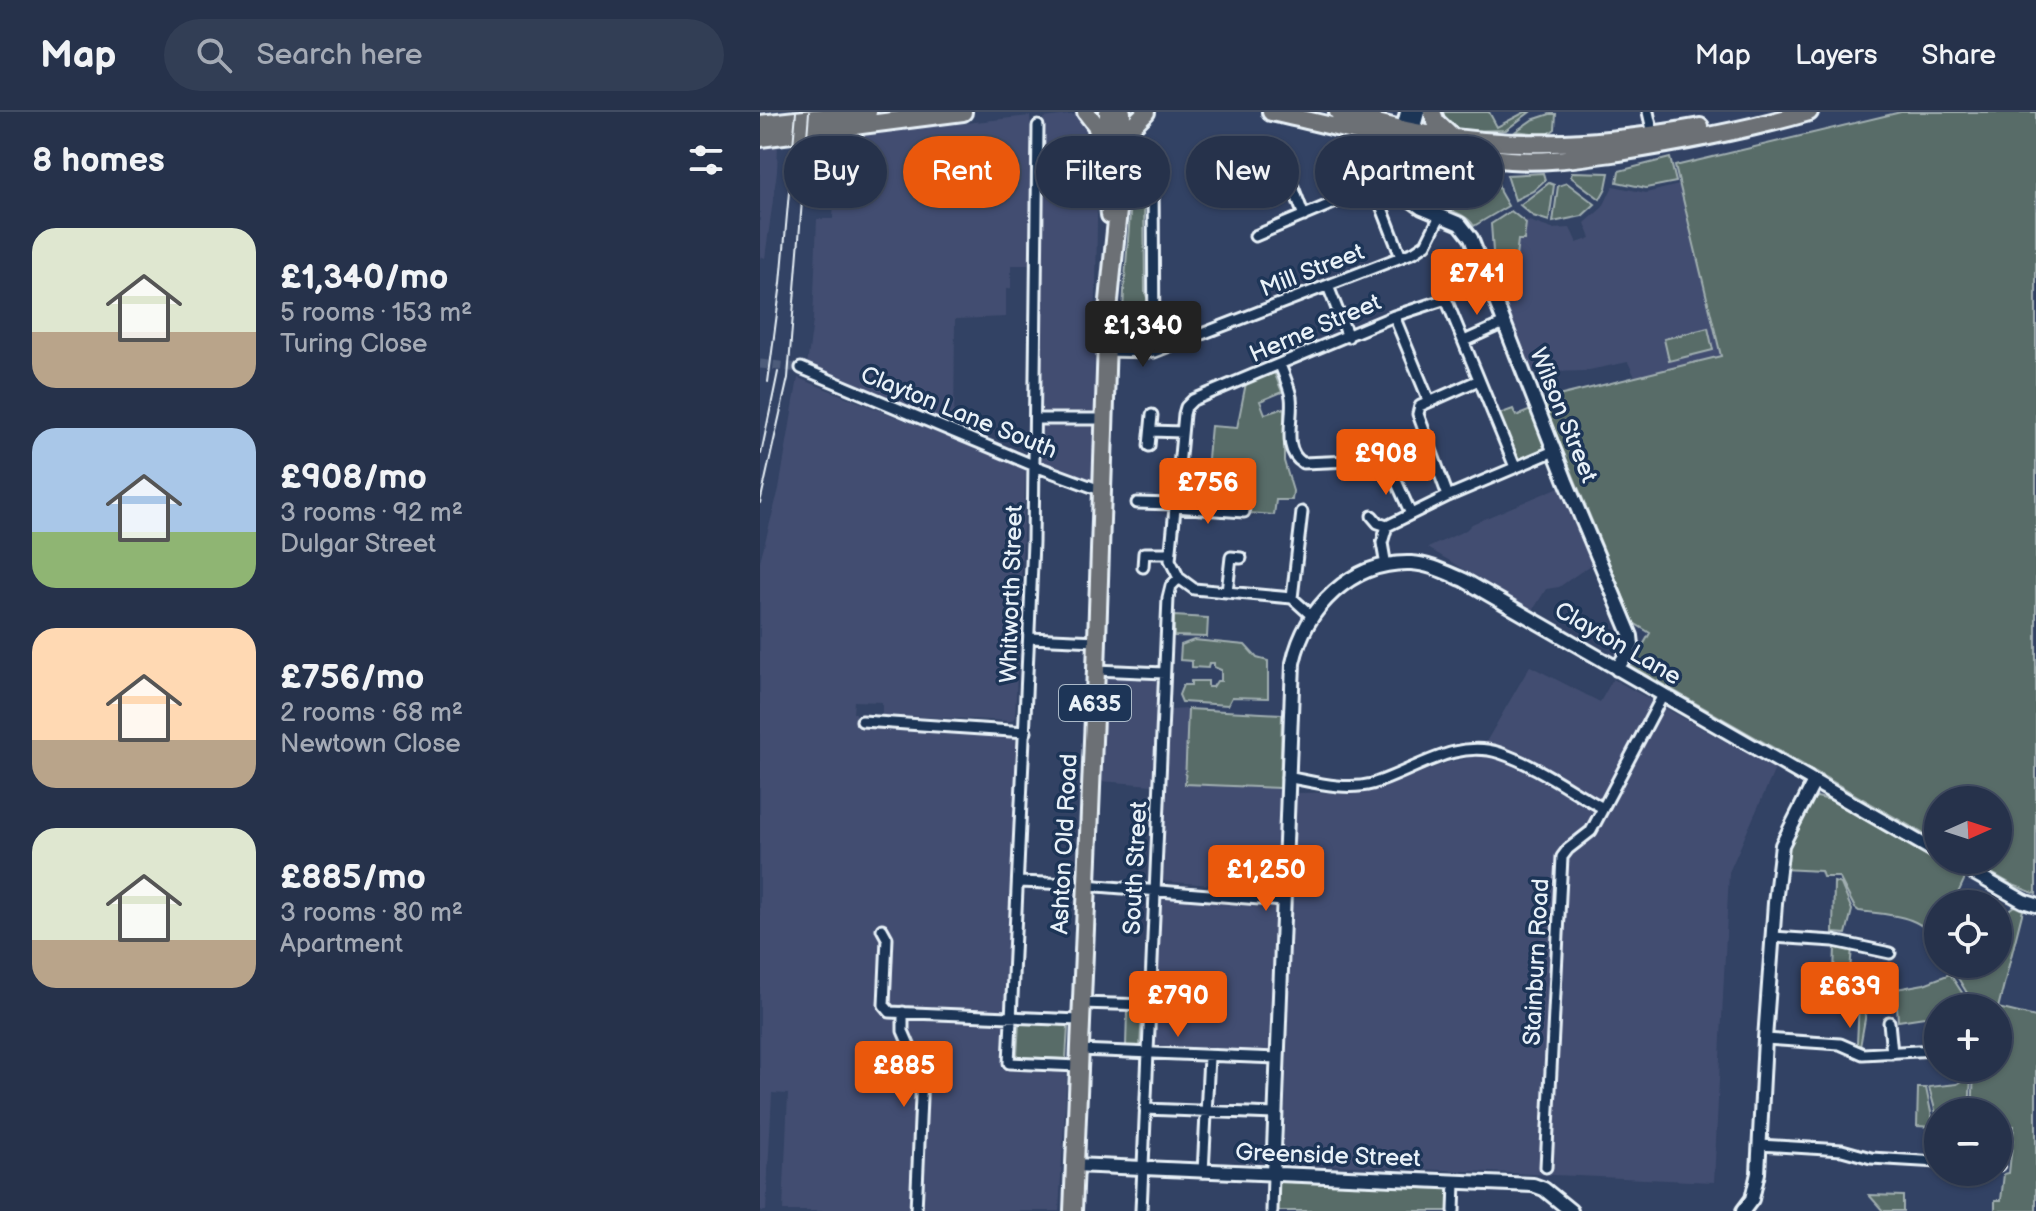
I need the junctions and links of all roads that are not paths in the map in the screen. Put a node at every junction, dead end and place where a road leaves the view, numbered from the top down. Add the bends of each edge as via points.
1 (868, 112) edge
2 (963, 112) edge
3 (1086, 112) edge
4 (1108, 112) edge
5 (1122, 112) edge
6 (1146, 112) edge
7 (1271, 112) edge
8 (1338, 112) edge
9 (1418, 112) edge
10 (1432, 112) edge
11 (1648, 112) edge
12 (1770, 112) edge
13 (1809, 112) edge
14 (760, 124) edge
15 (1038, 126) dead end
16 (1358, 132) junction
17 (1406, 132) edge
18 (1653, 134) junction
19 (1099, 136) edge
20 (1108, 136) edge
21 (1122, 136) edge
22 (1127, 136) edge
23 (1363, 136) edge
24 (1438, 136) edge
25 (1452, 136) edge
26 (760, 138) edge
27 (1503, 144) edge
28 (1299, 203) edge
29 (1110, 208) edge
30 (1116, 208) edge
31 (1153, 208) edge
32 (1323, 208) edge
33 (1382, 208) edge
34 (1425, 208) edge
35 (1304, 216) junction
36 (1440, 216) junction
37 (1255, 236) dead end
38 (1113, 241) junction
39 (1401, 257) junction
40 (1328, 286) junction
41 (1394, 316) junction
42 (1504, 323) junction
43 (1348, 337) junction
44 (1464, 341) junction
45 (1107, 351) junction
46 (1154, 352) junction
47 (1280, 365) junction
48 (801, 368) tunnel mouth
49 (1479, 380) junction
50 (1429, 401) junction
51 (1152, 415) dead end
52 (1036, 419) junction
53 (1105, 419) junction
54 (1151, 431) junction
55 (1182, 432) junction
56 (1149, 446) dead end
57 (1554, 451) junction
58 (1035, 466) junction
59 (1515, 467) junction
60 (1103, 491) junction
61 (1448, 496) junction
62 (1137, 503) dead end
63 (1175, 505) junction
64 (1244, 512) dead end
65 (1302, 512) dead end
66 (1411, 514) junction
67 (1372, 516) dead end
68 (1387, 526) junction
69 (1170, 553) junction
70 (1241, 558) dead end
71 (1386, 566) junction
72 (1143, 567) dead end
73 (1179, 578) junction
74 (1227, 592) junction
75 (1292, 598) junction
76 (1312, 616) junction
77 (1030, 638) junction
78 (1097, 641) junction
79 (1617, 669) junction
80 (1096, 670) junction
81 (1164, 673) junction
82 (1663, 695) junction
83 (862, 721) dead end
84 (1026, 732) junction
85 (1287, 777) junction
86 (1814, 782) junction
87 (1603, 808) junction
88 (1924, 845) edge
89 (1976, 874) edge
90 (1018, 882) junction
91 (1079, 884) junction
92 (1154, 890) junction
93 (1284, 901) junction
94 (2036, 905) edge
95 (884, 934) dead end
96 (1773, 937) junction
97 (1890, 953) dead end
98 (1149, 1005) junction
99 (903, 1012) junction
100 (1080, 1012) junction
101 (1011, 1017) junction
102 (1889, 1022) dead end
103 (1765, 1039) junction
104 (1924, 1051) edge
105 (1892, 1053) junction
106 (1147, 1054) junction
107 (1209, 1057) junction
108 (1078, 1058) junction
109 (1277, 1058) junction
110 (1145, 1109) junction
111 (1206, 1111) junction
112 (1275, 1114) junction
113 (1759, 1145) junction
114 (1924, 1161) edge
115 (1074, 1165) junction
116 (1546, 1167) dead end
117 (1142, 1169) junction
118 (1203, 1172) junction
119 (1273, 1175) junction
120 (1455, 1182) junction
121 (916, 1211) edge
122 (1073, 1211) edge
123 (1141, 1211) edge
124 (1272, 1211) edge
125 (1454, 1211) edge
126 (1571, 1211) edge
127 (1743, 1211) edge

1 - 14 highway
2 - 26 highway
3 - 19 highway
4 - 20 highway, Ashton Old Road / A635
5 - 21 highway, Ashton Old Road / A635
6 - 22 highway
7 - 16 highway
8 - 17 highway
9 - 17 street
10 - 25 highway
11 - 18 street
12 - 18 highway
13 - 17 highway via 1666,144 1561,160 1474,157
15 - 52 street, Whitworth Street
16 - 17 highway
16 - 23 street, Wilson Street
17 - 24 highway
18 - 27 highway via 1553,145
28 - 35 street
29 - 38 highway, Ashton Old Road / A635
30 - 38 highway, Ashton Old Road / A635
31 - 46 street
32 - 35 street
33 - 39 street
34 - 36 street, Wilson Street
35 - 37 street
36 - 39 street, Mill Street via 1426,244
36 - 42 street, Wilson Street via 1468,232
38 - 45 highway, Ashton Old Road / A635
39 - 40 street, Mill Street
40 - 43 street
40 - 46 street, Mill Street
41 - 43 street, Herne Street
41 - 44 street, Herne Street via 1446,299
41 - 50 street
42 - 44 street
42 - 57 street, Wilson Street
43 - 47 street, Herne Street
44 - 49 street
45 - 46 street
45 - 53 highway, Ashton Old Road / A635
47 - 55 street, Herne Street via 1193,400 1186,407
47 - 66 street via 1291,396 1292,455 1303,463 1382,461 1391,467
48 - 58 street, Clayton Lane South
49 - 50 street
49 - 59 street
50 - 61 street via 1418,414
51 - 54 street
52 - 53 street
52 - 58 street, Whitworth Street
53 - 60 highway, Ashton Old Road / A635
54 - 55 street
54 - 56 street
55 - 63 street, Herne Street
57 - 59 street
57 - 79 street, Wilson Street via 1631,636 1632,645
58 - 60 street, Clayton Lane South
58 - 77 street, Whitworth Street
59 - 61 street
60 - 78 highway, Ashton Old Road / A635
61 - 66 street
62 - 63 street
63 - 64 street
63 - 69 street, Herne Street
65 - 75 street
66 - 68 street
67 - 68 street
68 - 71 street via 1382,543
69 - 72 street via 1144,553
69 - 73 street, Herne Street
70 - 74 street via 1231,557
71 - 76 street, Clayton Lane via 1343,583
71 - 79 street, Clayton Lane via 1411,563 1464,580
73 - 74 street via 1194,589
73 - 81 street, South Street via 1169,591
74 - 75 street
75 - 76 street
76 - 85 street, Clayton Lane via 1294,656
77 - 78 street
77 - 84 street, Whitworth Street
78 - 80 highway, Ashton Old Road / A635
79 - 82 street, Clayton Lane
80 - 81 street
80 - 91 highway, Ashton Old Road / A635
81 - 92 street, South Street
82 - 86 street, Clayton Lane
82 - 87 street, Stainburn Road
83 - 84 street
84 - 90 street, Whitworth Street
85 - 87 street via 1345,786 1370,784 1450,753 1474,750 1499,753
85 - 93 street
86 - 88 street, Clayton Lane
86 - 96 street via 1782,845
87 - 116 street, Stainburn Road via 1591,831 1562,857
89 - 94 street
90 - 91 street
90 - 101 street, Whitworth Street
91 - 92 street
91 - 100 highway, Ashton Old Road / A635
92 - 93 street
92 - 98 street, South Street
93 - 109 street
95 - 99 street via 884,1005 890,1012
96 - 97 street via 1834,941
96 - 103 street
98 - 100 street
98 - 106 street, South Street
99 - 101 street
99 - 121 street via 903,1031 922,1075
100 - 101 street
100 - 108 highway, Ashton Old Road / A635
101 - 108 street, Whitworth Street via 1009,1063
102 - 105 street
103 - 105 street via 1840,1044 1863,1054
103 - 113 street
104 - 105 street
106 - 107 street
106 - 108 street
106 - 110 street, South Street
107 - 109 street
107 - 111 street
108 - 115 highway, Ashton Old Road / A635
109 - 112 street
110 - 111 street
110 - 117 street, South Street
111 - 112 street
111 - 118 street
112 - 119 street
113 - 114 street
113 - 127 street via 1756,1186
115 - 117 street, Greenside Street
115 - 122 highway, Ashton Old Road / A635
117 - 118 street, Greenside Street
117 - 123 street, South Street
118 - 119 street, Greenside Street
119 - 120 street, Greenside Street
119 - 124 street
120 - 125 street
120 - 126 street, Greenside Street via 1533,1185

